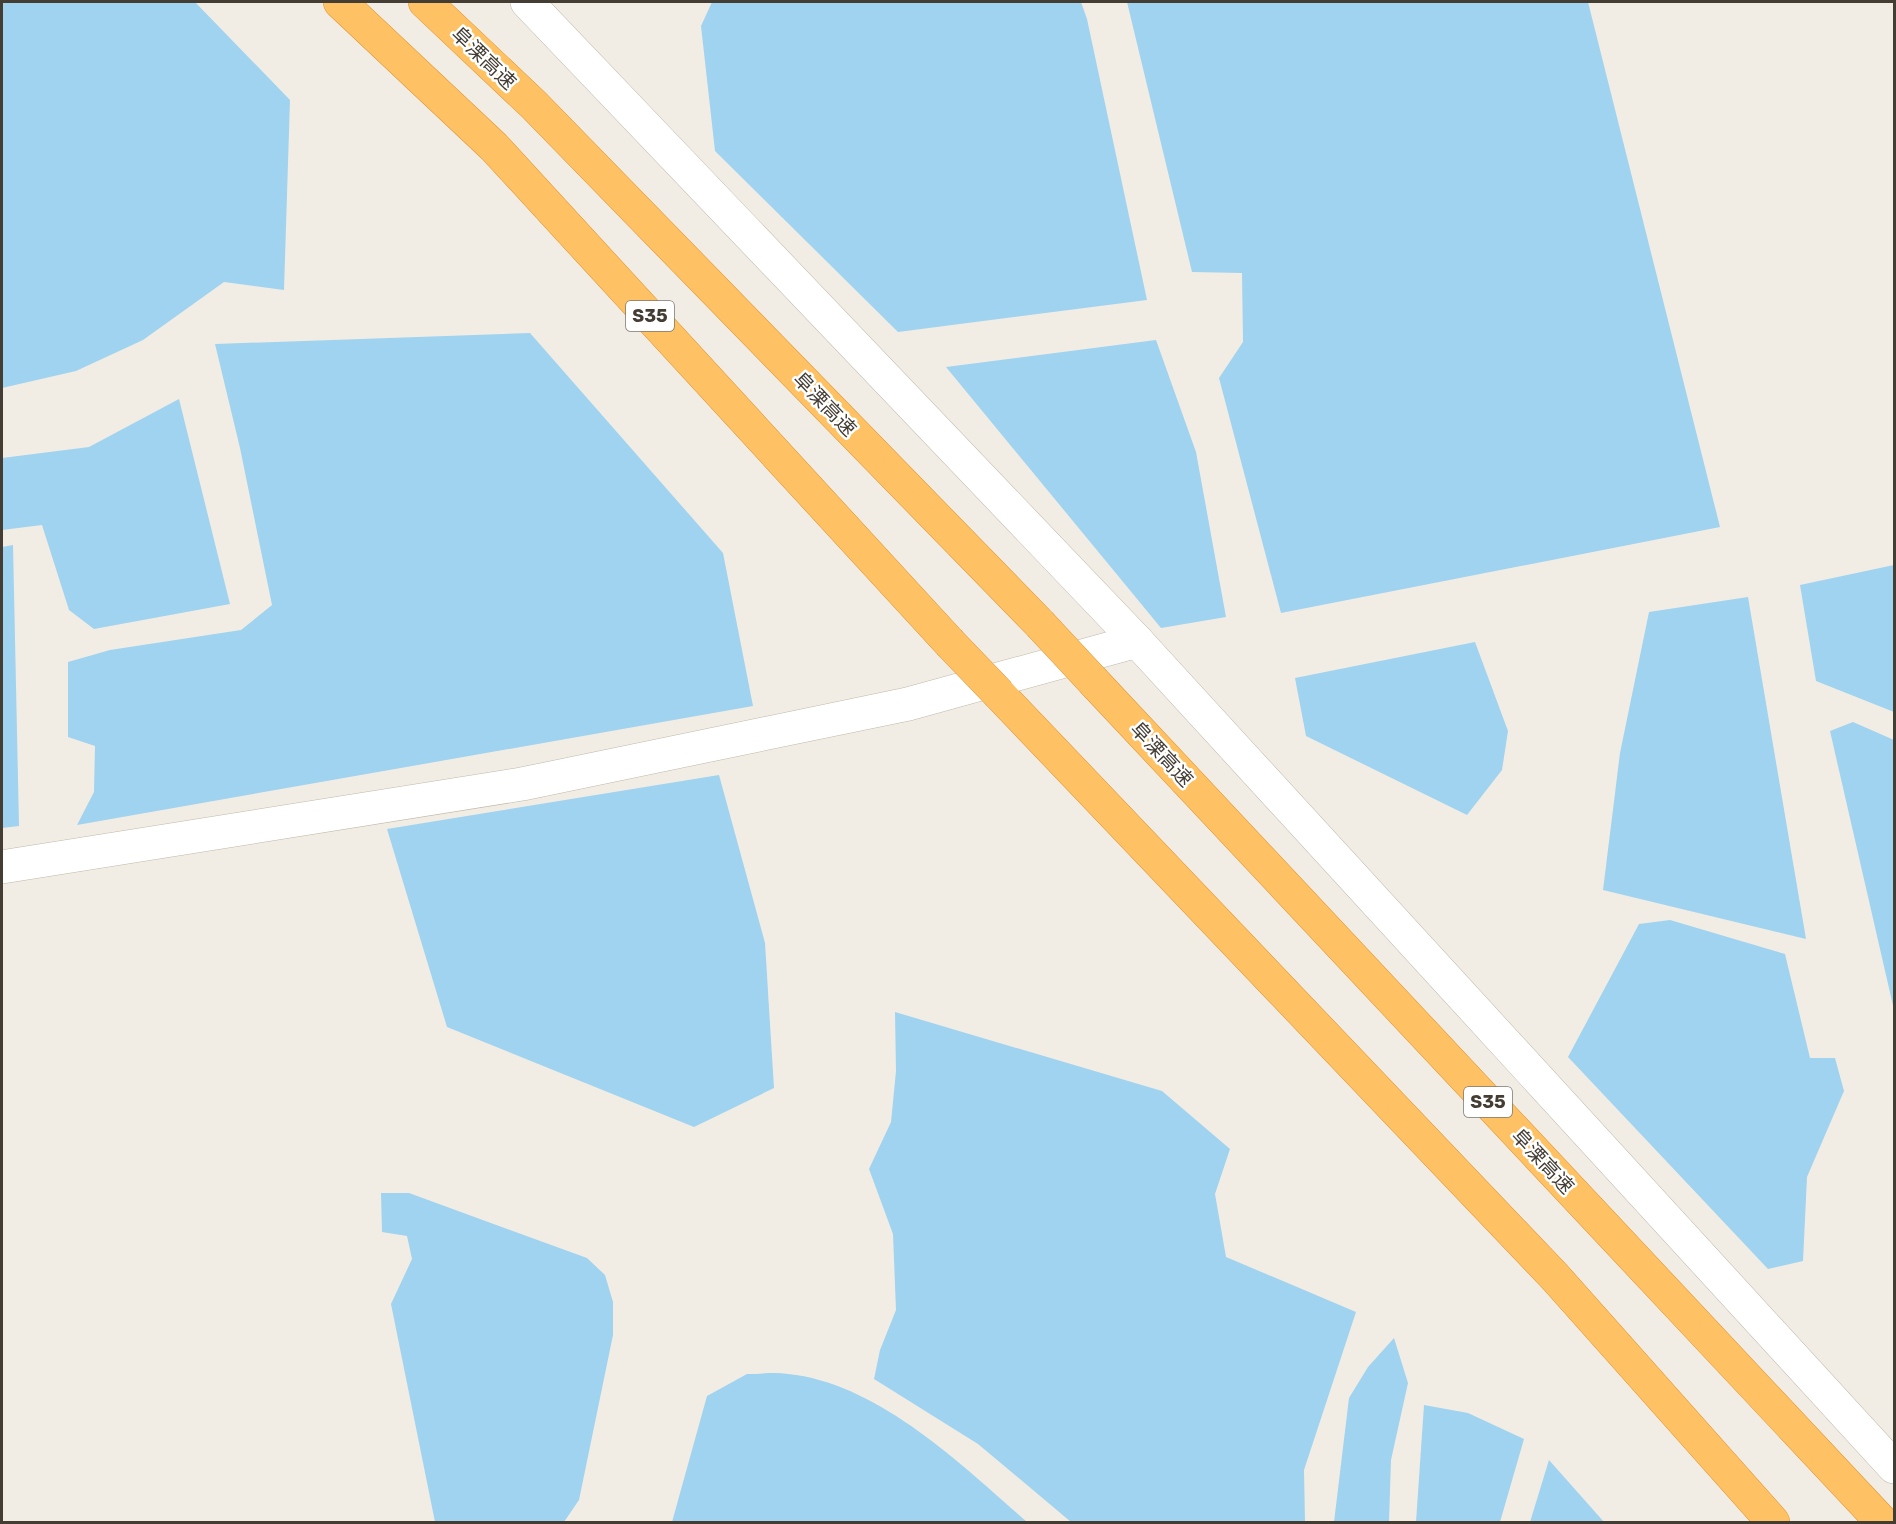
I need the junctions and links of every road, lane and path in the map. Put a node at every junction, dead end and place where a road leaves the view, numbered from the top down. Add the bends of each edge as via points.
1 (340, 2) edge
2 (425, 2) edge
3 (527, 2) edge
4 (1137, 641) junction
5 (2, 867) edge
6 (1894, 1467) edge
7 (1773, 1522) edge
8 (1882, 1522) edge

1 - 7 highway, S35, bridge via 494,147 949,642 1555,1277
2 - 8 highway, 阜溧高速 / S35, bridge via 542,114 1040,624
3 - 4 street
4 - 5 street via 908,704 522,784
4 - 6 street

